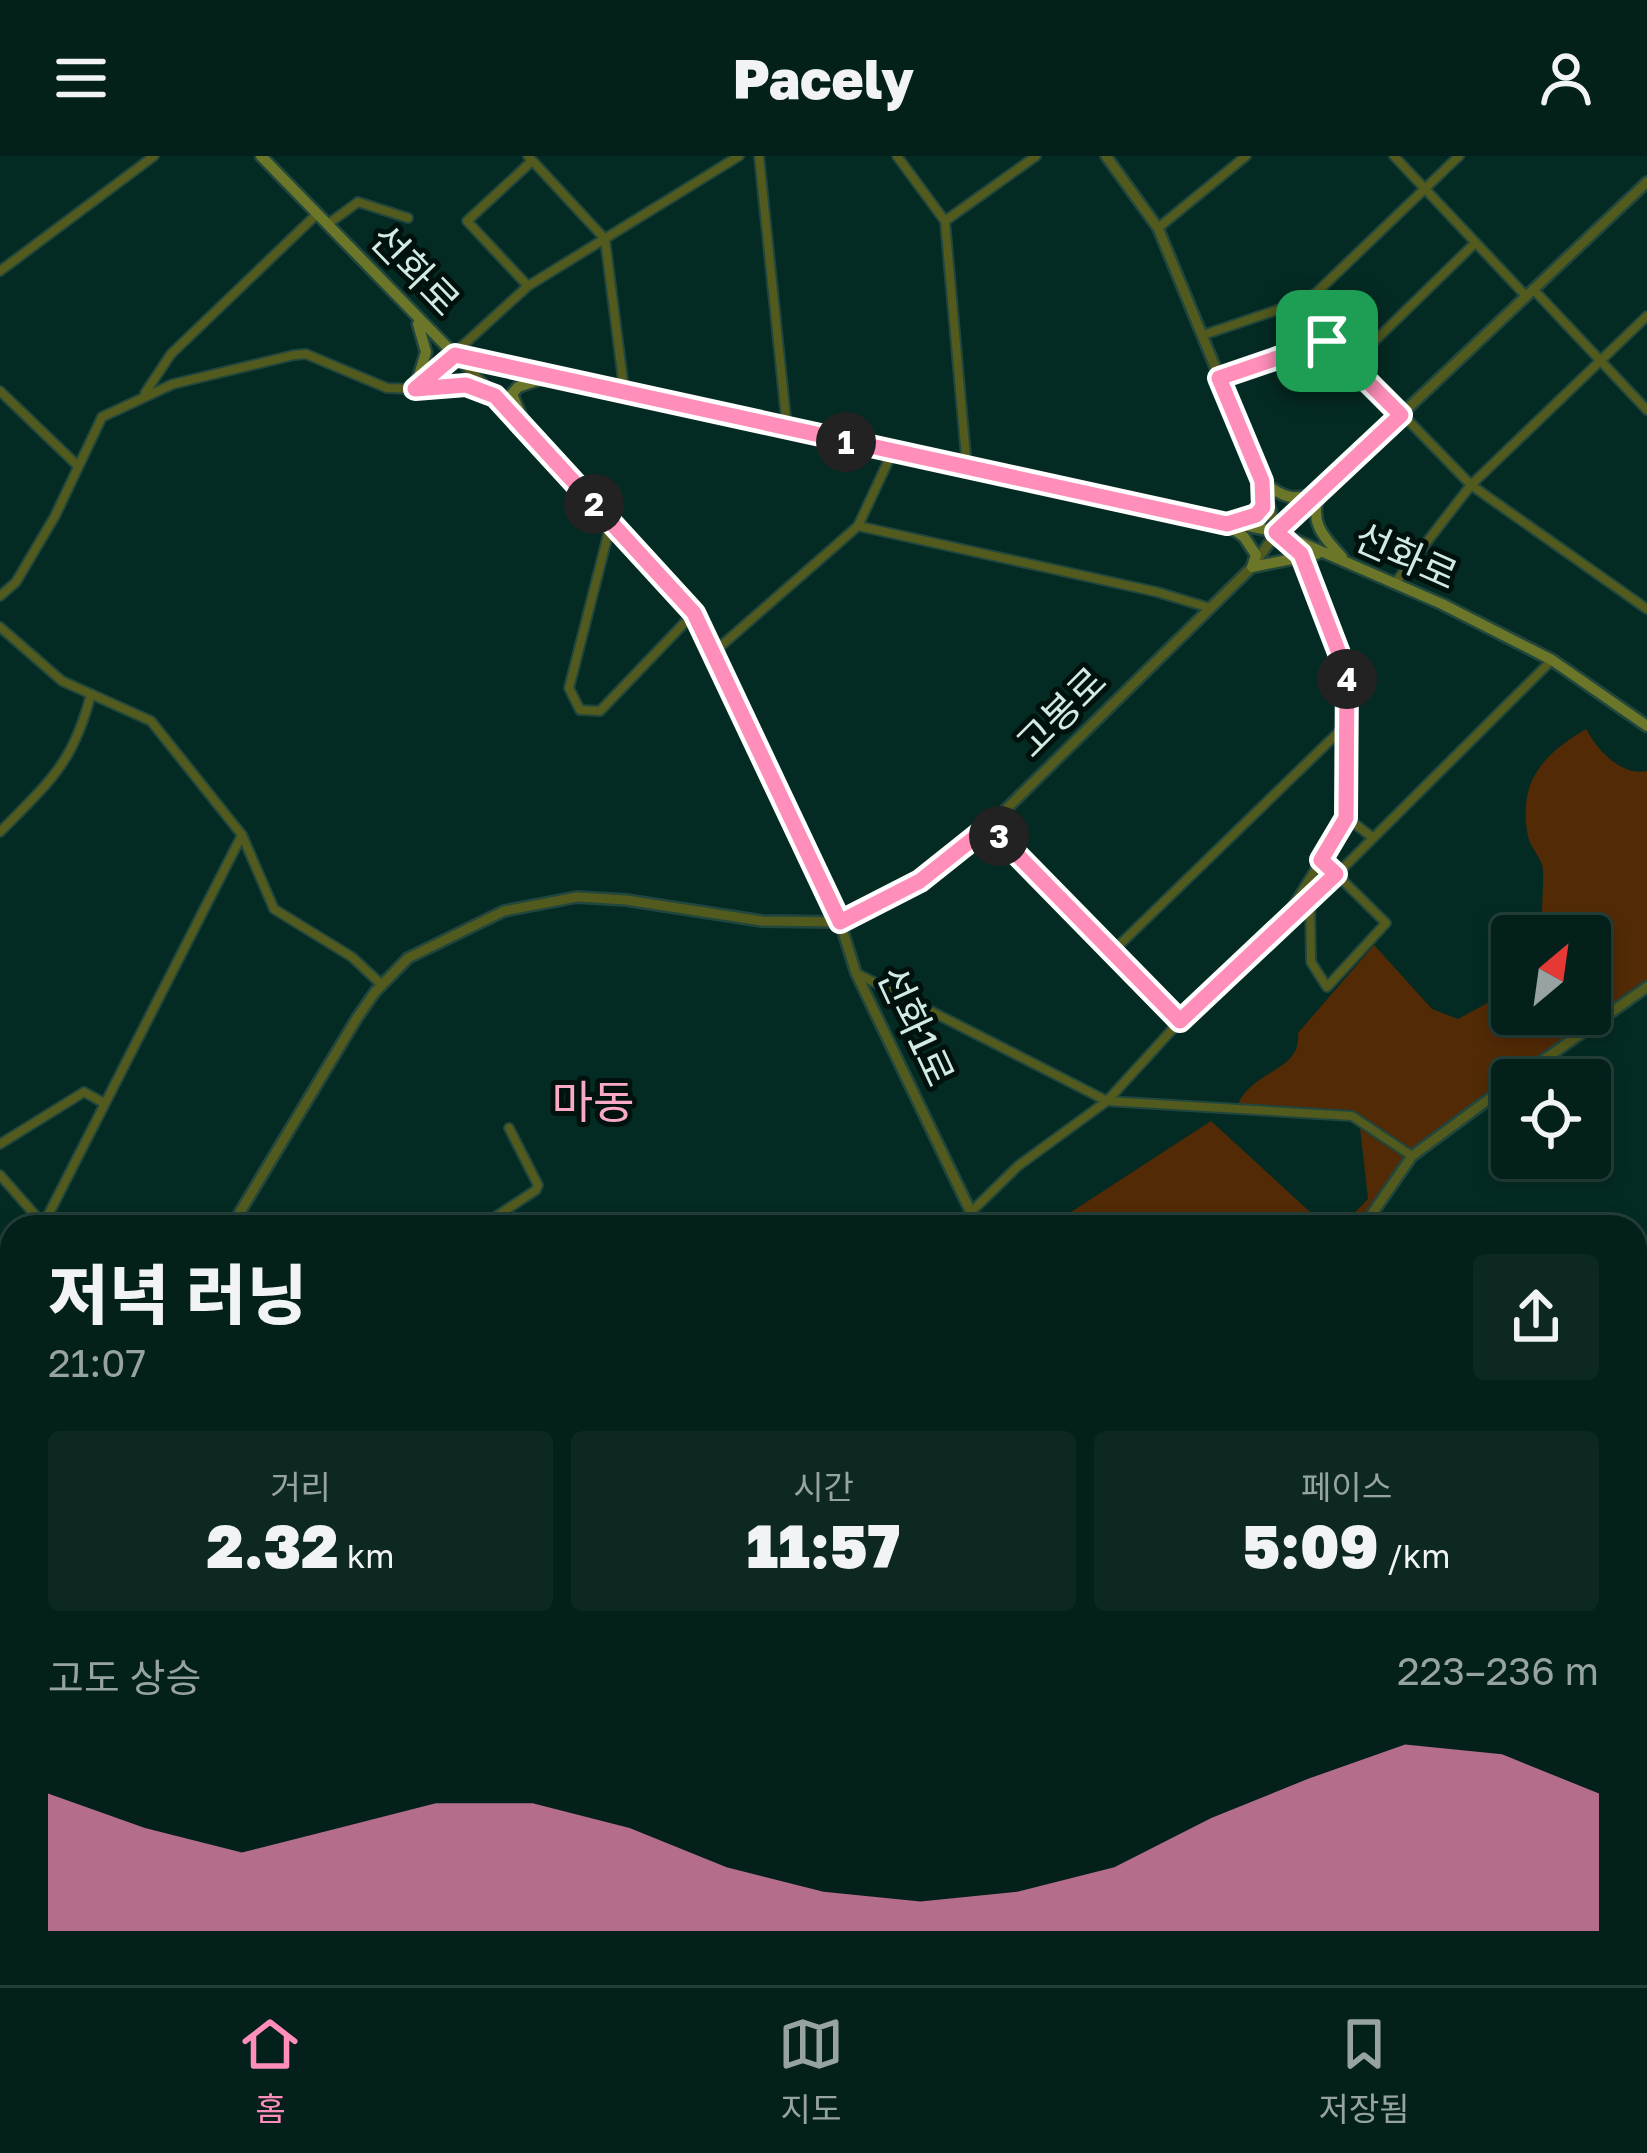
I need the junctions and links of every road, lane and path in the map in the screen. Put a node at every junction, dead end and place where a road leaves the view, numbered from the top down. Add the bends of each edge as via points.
1 (154, 156) edge
2 (261, 156) edge
3 (739, 156) edge
4 (759, 156) edge
5 (897, 156) edge
6 (1036, 156) edge
7 (1106, 156) edge
8 (1246, 156) edge
9 (1394, 156) edge
10 (1460, 156) edge
11 (530, 159) edge
12 (1647, 182) edge
13 (1425, 189) junction
14 (318, 213) junction
15 (408, 218) dead end
16 (945, 221) junction
17 (328, 224) junction
18 (1158, 228) junction
19 (605, 239) junction
20 (1475, 242) junction
21 (0, 271) edge
22 (528, 286) junction
23 (1530, 292) junction
24 (1295, 304) junction
25 (411, 310) junction
26 (1647, 316) edge
27 (1203, 335) junction
28 (1327, 341) junction
29 (455, 355) junction
30 (1600, 361) junction
31 (1351, 364) junction
32 (550, 376) junction
33 (1219, 378) junction
34 (415, 389) junction
35 (624, 389) junction
36 (0, 391) edge
37 (143, 396) junction
38 (495, 396) junction
39 (1647, 410) edge
40 (1401, 415) junction
41 (526, 428) junction
42 (787, 428) junction
43 (892, 453) junction
44 (78, 466) junction
45 (968, 469) junction
46 (1262, 481) junction
47 (1471, 485) junction
48 (1320, 490) junction
49 (611, 523) junction
50 (1227, 524) junction
51 (858, 526) junction
52 (1276, 532) junction
53 (1301, 554) junction
54 (1348, 564) junction
55 (1252, 567) junction
56 (1396, 584) junction
57 (0, 596) edge
58 (1210, 608) junction
59 (1647, 609) edge
60 (694, 613) junction
61 (0, 627) edge
62 (714, 652) junction
63 (1552, 661) junction
64 (91, 694) junction
65 (1345, 725) junction
66 (1647, 726) edge
67 (1346, 818) junction
68 (989, 826) junction
69 (0, 832) edge
70 (242, 835) junction
71 (1372, 837) junction
72 (1321, 860) junction
73 (1336, 874) junction
74 (1310, 900) junction
75 (840, 922) junction
76 (1282, 923) junction
77 (1112, 953) junction
78 (856, 973) junction
79 (382, 985) junction
80 (1647, 987) edge
81 (1180, 1021) junction
82 (1544, 1059) edge
83 (1491, 1097) edge
84 (1107, 1100) junction
85 (104, 1103) junction
86 (509, 1128) dead end
87 (0, 1144) edge
88 (1412, 1156) junction
89 (0, 1174) edge
90 (971, 1212) junction
91 (34, 1215) edge
92 (48, 1215) edge
93 (238, 1215) edge
94 (497, 1215) edge
95 (972, 1215) edge
96 (1371, 1215) edge

1 - 21 street
2 - 14 main road, 선화로
3 - 19 street
4 - 42 street
5 - 16 street
6 - 16 street
7 - 18 street
8 - 18 street
9 - 13 street
10 - 13 street
11 - 19 street
11 - 22 street via 467,221
12 - 23 street, 고봉로
13 - 20 street
13 - 24 street
14 - 17 main road, 선화로
14 - 37 street via 171,354
15 - 17 street via 358,202
16 - 45 street
17 - 25 main road, 선화로
18 - 27 street
19 - 22 street
19 - 35 street
20 - 23 street
20 - 31 street
22 - 29 street
23 - 30 street
23 - 40 street, 고봉로
24 - 27 street
24 - 28 street
25 - 29 main road, 선화로
25 - 34 main road via 426,352
26 - 30 street
27 - 33 street
28 - 31 street
28 - 33 street
29 - 32 main road, 선화로
29 - 34 street
29 - 38 street, 선화1로
30 - 39 street
30 - 47 street
31 - 40 street
32 - 35 main road, 선화로
32 - 41 main road via 512,394
33 - 46 street
34 - 37 street via 387,388 306,354
34 - 38 street via 466,385
35 - 42 main road, 선화로
36 - 44 street
37 - 44 street via 102,417
38 - 41 street, 선화1로
40 - 47 street
40 - 48 street, 고봉로
41 - 49 street, 선화1로
42 - 43 main road, 선화로
43 - 45 main road, 선화로
43 - 51 street
44 - 57 street via 16,582
45 - 50 main road, 선화로
46 - 48 main road via 1303,500
46 - 50 main road via 1263,507
46 - 52 street
47 - 56 street
47 - 59 street
48 - 52 street, 고봉로
48 - 54 main road via 1315,524
49 - 60 street, 선화1로
49 - 60 street via 569,688 580,710 600,711
50 - 52 main road, 선화로
50 - 55 main road via 1252,547
51 - 58 street
51 - 62 street
52 - 53 street
52 - 54 main road, 선화로
52 - 55 street, 고봉로
53 - 54 main road
53 - 55 main road
53 - 65 street via 1347,674
54 - 56 main road, 선화로
55 - 58 street, 고봉로
56 - 63 main road, 선화로
58 - 68 street, 고봉로
60 - 62 street, 선화1로
61 - 64 street via 62,681
62 - 75 street, 선화1로
63 - 66 main road, 선화로
63 - 71 street
64 - 69 street via 62,768
64 - 70 street via 152,721
65 - 67 street
65 - 77 street
67 - 71 street
67 - 72 street
68 - 75 street, 고봉로 via 920,881
68 - 77 street
70 - 79 street via 274,908
70 - 85 street
71 - 73 street
72 - 73 street
72 - 76 street
73 - 74 street
73 - 74 street via 1386,923 1328,987 1311,962
74 - 76 street
75 - 78 street, 선화1로
75 - 79 street, 고봉로 via 553,900 452,934 408,958
76 - 81 street
77 - 81 street
78 - 84 street
78 - 90 street, 선화1로
79 - 93 street, 고봉로
80 - 82 street
81 - 84 street
83 - 88 street
84 - 88 street via 1352,1116
84 - 90 street
85 - 87 street via 84,1092
85 - 92 street
86 - 94 street via 538,1185
88 - 96 street
89 - 91 street
90 - 95 street, 선화1로

